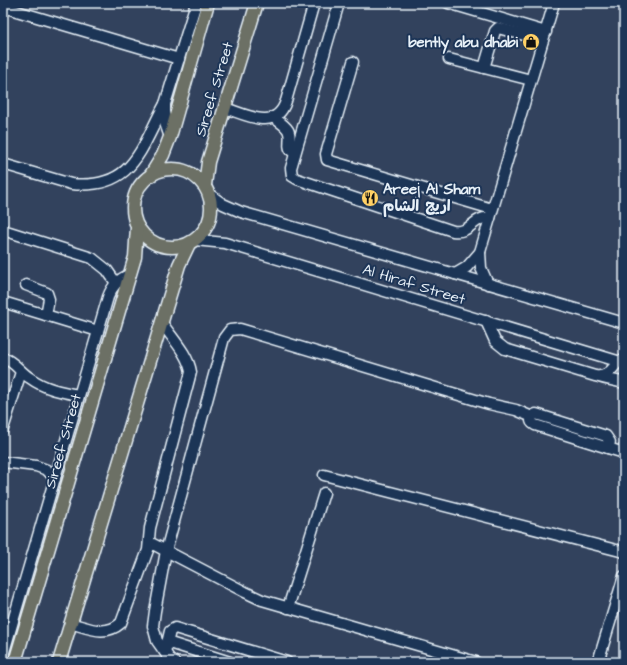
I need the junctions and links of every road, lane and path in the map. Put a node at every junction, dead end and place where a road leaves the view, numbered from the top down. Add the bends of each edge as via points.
1 (196, 3) edge
2 (208, 3) edge
3 (257, 3) edge
4 (314, 3) edge
5 (339, 3) edge
6 (448, 3) edge
7 (554, 3) edge
8 (3, 7) edge
9 (544, 36) junction
10 (179, 59) junction
11 (449, 59) dead end
12 (353, 62) dead end
13 (484, 68) junction
14 (531, 80) junction
15 (165, 104) junction
16 (225, 108) junction
17 (274, 117) junction
18 (170, 137) junction
19 (295, 153) junction
20 (3, 164) edge
21 (152, 173) junction
22 (207, 190) junction
23 (491, 214) junction
24 (137, 227) junction
25 (3, 230) edge
26 (192, 242) junction
27 (480, 252) junction
28 (455, 274) junction
29 (129, 275) junction
30 (116, 283) junction
31 (488, 284) junction
32 (26, 285) dead end
33 (3, 302) edge
34 (46, 315) junction
35 (486, 321) junction
36 (162, 323) junction
37 (624, 323) edge
38 (98, 331) junction
39 (3, 358) edge
40 (619, 364) edge
41 (21, 372) junction
42 (599, 377) junction
43 (620, 382) edge
44 (79, 396) junction
45 (3, 429) edge
46 (624, 453) edge
47 (3, 462) edge
48 (324, 475) dead end
49 (55, 479) junction
50 (324, 493) dead end
51 (149, 542) junction
52 (166, 551) junction
53 (624, 552) edge
54 (624, 576) edge
55 (288, 608) junction
56 (70, 623) junction
57 (166, 647) junction
58 (3, 655) edge
59 (14, 662) edge
60 (59, 662) edge
61 (174, 662) edge
62 (230, 662) edge
63 (284, 662) edge
64 (476, 662) edge
65 (598, 662) edge

1 - 10 street
2 - 18 main road, Sireef Street
3 - 16 main road, Sireef Street
4 - 17 street via 284,106
5 - 19 street
6 - 9 street
7 - 9 street
8 - 10 street
9 - 13 street via 498,28
9 - 14 street
10 - 15 street
11 - 13 street
12 - 23 street via 326,154 327,160
13 - 14 street
14 - 23 street
15 - 18 street via 165,123
15 - 20 street via 140,154 125,172 105,182 71,184
16 - 17 street via 258,119
16 - 22 main road, Sireef Street via 208,162
17 - 19 street via 288,130 289,147
18 - 21 main road, Sireef Street via 163,156
19 - 23 street via 291,168 294,178 453,231 465,230 479,219
21 - 22 main road via 176,169 191,174
21 - 24 main road via 136,190 132,203
22 - 26 main road via 211,206 210,219 204,231
22 - 28 street, Al Hiraf Street via 223,204 241,212
23 - 27 street
24 - 26 main road via 145,237 166,247 178,247
24 - 29 main road, Sireef Street via 135,257
25 - 30 street via 92,258 107,270
26 - 35 street, Al Hiraf Street via 225,243
26 - 36 main road via 179,265
27 - 28 street via 467,267
27 - 31 street via 481,268
28 - 31 street, Al Hiraf Street
29 - 30 street
29 - 59 main road, Sireef Street
30 - 38 street via 110,292
31 - 37 street, Al Hiraf Street
32 - 34 street via 47,293 49,299
33 - 34 street
34 - 38 street
35 - 40 street, Al Hiraf Street
35 - 42 street via 494,341 501,347
36 - 51 street via 186,358 192,372 150,528
36 - 56 main road
38 - 44 street
39 - 41 street via 10,360
40 - 42 street
40 - 43 street
41 - 44 street via 50,389
41 - 45 street
42 - 43 street
44 - 49 street
46 - 52 street via 535,425 531,422 532,417 516,410 233,329 227,332 224,338
47 - 49 street via 36,466 47,470
48 - 53 street
49 - 58 street
50 - 55 street
51 - 52 street
51 - 56 street via 121,623 106,631
52 - 55 street via 262,600
52 - 57 street via 153,618 158,641
54 - 65 street
55 - 64 street
56 - 60 main road
57 - 61 street
57 - 62 street
57 - 63 street via 170,630 177,628

